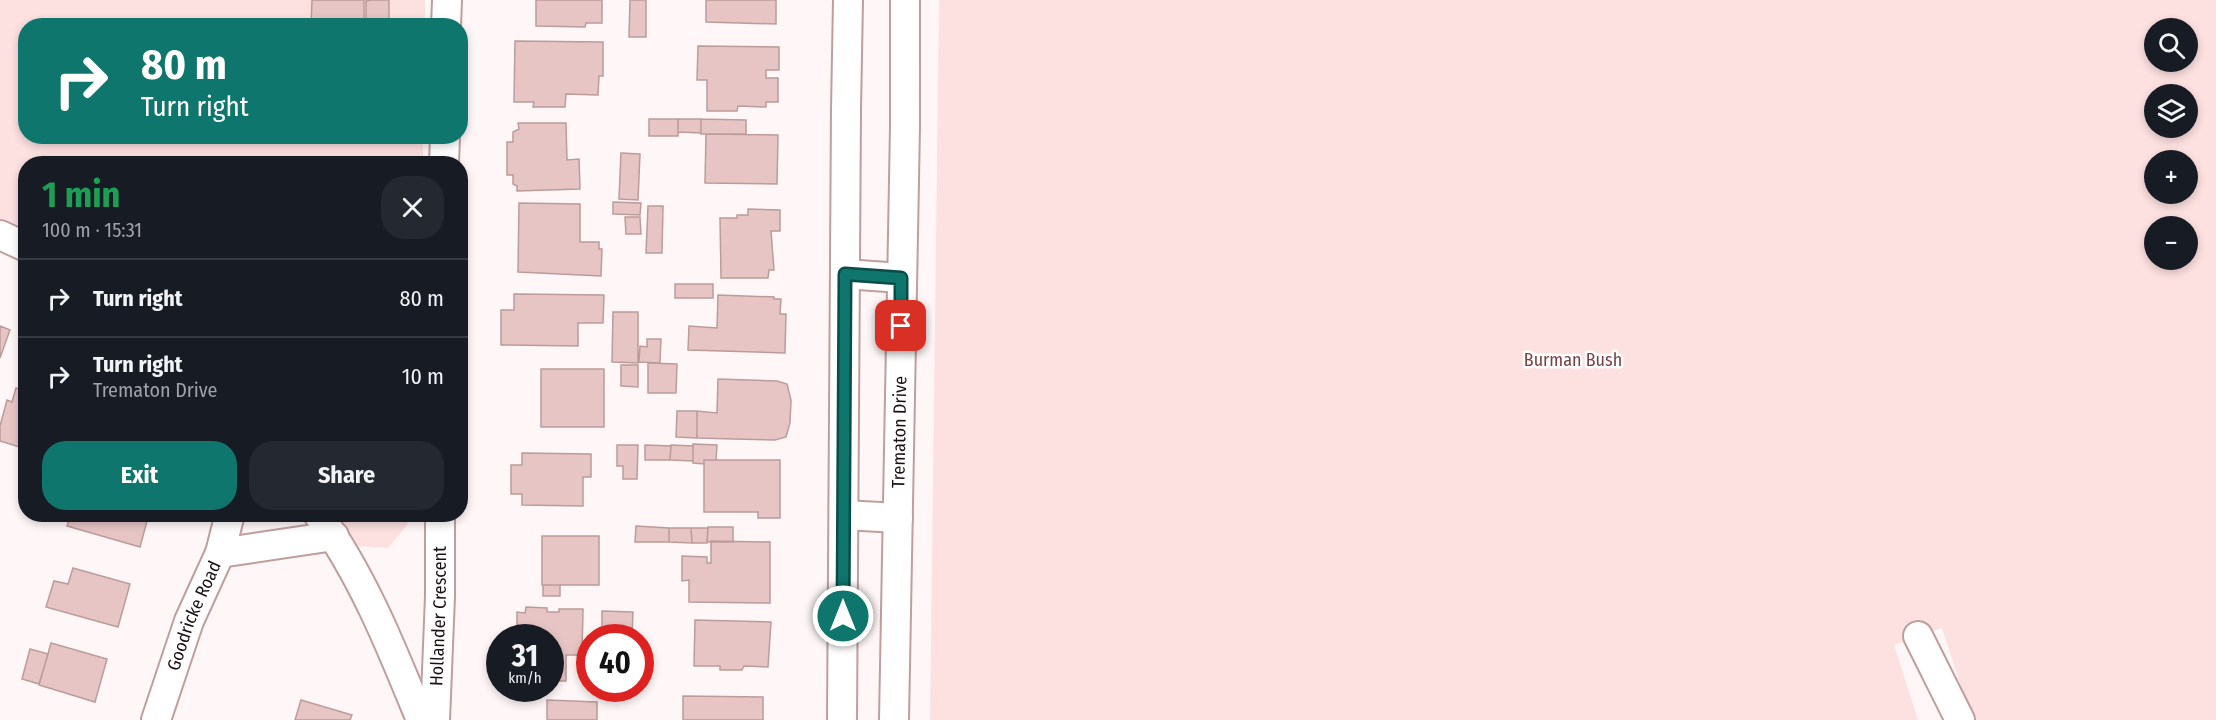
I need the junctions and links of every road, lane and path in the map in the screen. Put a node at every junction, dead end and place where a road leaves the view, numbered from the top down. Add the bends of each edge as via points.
1 (447, 0) edge
2 (848, 0) edge
3 (904, 0) edge
4 (446, 18) edge
5 (0, 235) edge
6 (18, 243) edge
7 (845, 274) junction
8 (901, 278) junction
9 (844, 515) junction
10 (898, 518) junction
11 (229, 522) edge
12 (440, 522) edge
13 (326, 525) edge
14 (220, 553) junction
15 (1918, 636) dead end
16 (156, 720) edge
17 (421, 720) edge
18 (435, 720) edge
19 (842, 720) edge
20 (894, 720) edge
21 (1960, 720) edge

1 - 4 street
2 - 7 street
3 - 8 street, Trematon Drive
5 - 6 street
7 - 8 street
7 - 9 street
8 - 10 street, Trematon Drive
9 - 10 street
9 - 19 street
10 - 20 street, Trematon Drive
11 - 14 street
12 - 18 street, Hollander Crescent
13 - 14 street, Goodricke Road
13 - 17 street, Hollander Crescent via 388,639
14 - 16 street, Goodricke Road via 189,621
15 - 21 street

